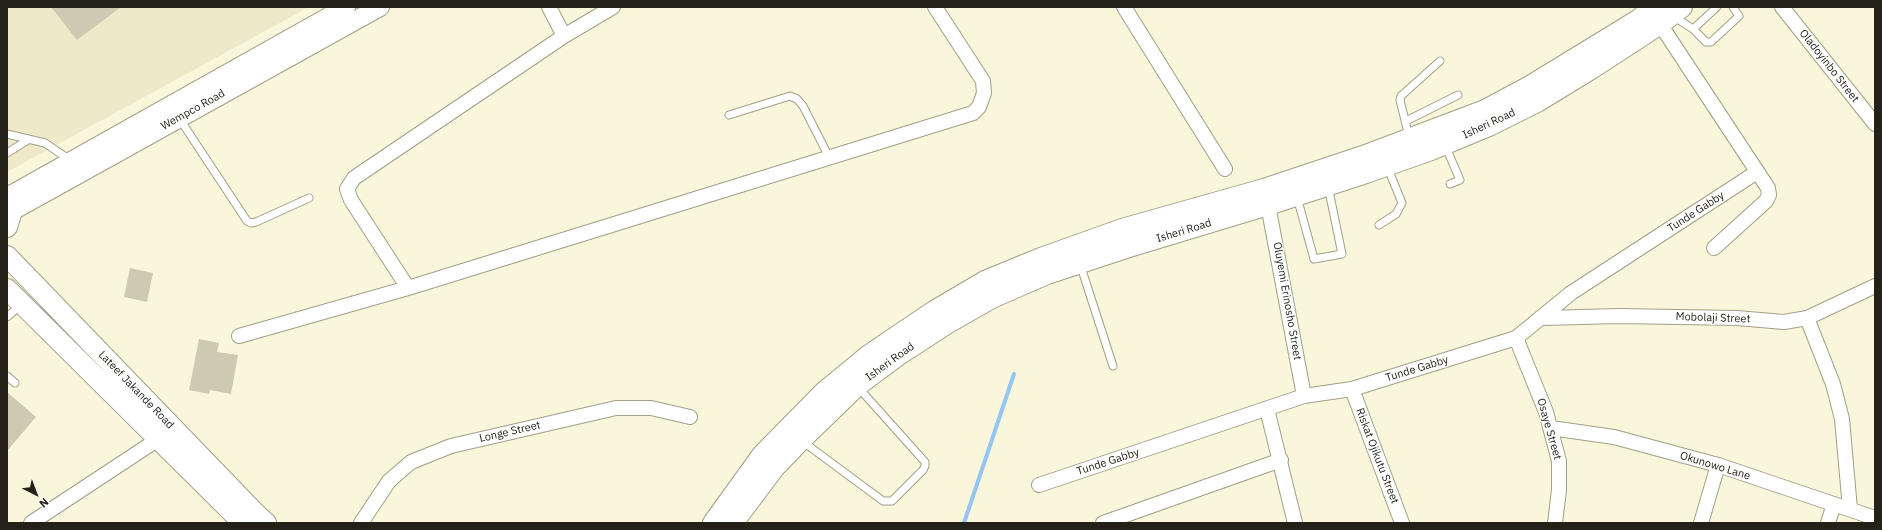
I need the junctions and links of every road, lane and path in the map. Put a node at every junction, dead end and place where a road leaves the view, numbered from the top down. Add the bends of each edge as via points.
1 (380, 7) edge
2 (549, 7) edge
3 (613, 7) edge
4 (935, 7) edge
5 (1124, 7) edge
6 (1717, 7) edge
7 (1733, 7) edge
8 (1782, 7) edge
9 (336, 10) edge
10 (1667, 13) edge
11 (1692, 29) junction
12 (564, 36) junction
13 (1440, 61) dead end
14 (1458, 95) dead end
15 (730, 115) dead end
16 (1488, 117) junction
17 (179, 118) junction
18 (1875, 124) edge
19 (1407, 129) junction
20 (7, 134) edge
21 (28, 140) junction
22 (1444, 144) junction
23 (7, 153) edge
24 (829, 157) junction
25 (72, 161) junction
26 (1387, 166) junction
27 (1225, 169) dead end
28 (1757, 172) junction
29 (1450, 184) dead end
30 (1328, 186) junction
31 (1296, 196) junction
32 (309, 198) dead end
33 (1268, 205) junction
34 (8, 212) edge
35 (1379, 225) dead end
36 (1714, 248) dead end
37 (7, 256) edge
38 (1080, 264) junction
39 (1875, 286) edge
40 (408, 288) junction
41 (7, 289) edge
42 (22, 304) junction
43 (7, 317) edge
44 (1543, 318) junction
45 (1807, 318) junction
46 (239, 336) dead end
47 (1516, 338) junction
48 (1112, 366) dead end
49 (7, 376) edge
50 (15, 384) dead end
51 (857, 386) junction
52 (1352, 389) junction
53 (1304, 396) junction
54 (1267, 410) junction
55 (690, 416) dead end
56 (1551, 428) junction
57 (166, 434) junction
58 (801, 440) junction
59 (1280, 460) junction
60 (1718, 465) junction
61 (1039, 485) dead end
62 (1834, 504) junction
63 (1850, 509) junction
64 (1875, 518) edge
65 (31, 523) edge
66 (243, 523) edge
67 (266, 523) edge
68 (361, 523) edge
69 (713, 523) edge
70 (733, 523) edge
71 (1103, 523) edge
72 (1295, 523) edge
73 (1402, 523) edge
74 (1555, 523) edge
75 (1700, 523) edge
76 (1828, 523) edge

1 - 17 street, Wempco Road
2 - 12 street
3 - 12 street
4 - 24 street via 983,81 984,93 979,107 972,112
5 - 27 street
6 - 11 lane
7 - 11 lane via 1739,16 1711,42 1706,42
8 - 18 street, Oladoyinbo Street
9 - 25 street, Wempco Road
10 - 11 lane
10 - 16 main road, Isheri Road via 1537,102
10 - 28 street
12 - 40 street via 354,178 347,189 350,200
13 - 19 lane via 1401,96
14 - 19 lane
15 - 24 lane via 790,96 803,106
16 - 19 main road, Isheri Road
16 - 22 main road, Isheri Road
17 - 32 lane via 247,222 256,222
17 - 34 street, Wempco Road
19 - 69 main road, Isheri Road via 1362,156 1264,189 1122,229 985,281 891,340 824,392 762,455
20 - 21 lane
21 - 23 lane
21 - 25 lane via 45,143
22 - 26 main road, Isheri Road
22 - 29 lane via 1460,180
24 - 40 street
25 - 34 street, Wempco Road
26 - 30 main road, Isheri Road
26 - 35 lane via 1402,204 1396,214
28 - 36 street via 1770,195
28 - 44 street, Tunde Gabby via 1571,293
30 - 31 main road, Isheri Road
30 - 31 lane via 1342,254 1314,259
31 - 33 main road, Isheri Road
33 - 38 main road, Isheri Road
33 - 53 street, Oluyemi Erinosho Street
37 - 57 main road, Lateef Jakande Road
38 - 48 lane
38 - 51 main road, Isheri Road via 1047,274 992,298 900,354
39 - 45 street, Mobolaji Street
40 - 46 street
41 - 42 main road, Lateef Jakande Road
42 - 43 lane
42 - 57 main road, Lateef Jakande Road
44 - 45 street, Mobolaji Street via 1619,316 1737,318 1784,322
44 - 47 street, Tunde Gabby
45 - 63 street via 1833,384 1842,419
47 - 52 street, Tunde Gabby
47 - 56 street, Osaye Street
49 - 50 lane
51 - 58 main road, Isheri Road
51 - 58 lane via 925,462 923,470 892,501 883,500
52 - 53 street, Tunde Gabby
52 - 73 street, Riskat Ojikutu Street
53 - 54 street, Tunde Gabby
54 - 59 street
54 - 61 street, Tunde Gabby
55 - 68 street, Longe Street via 651,408 616,408 451,446 411,462 389,481
56 - 60 street, Okunowo Lane via 1614,437
56 - 74 street, Osaye Street via 1559,461 1560,490
57 - 65 street
57 - 66 main road, Lateef Jakande Road
57 - 67 main road, Lateef Jakande Road
58 - 70 main road, Isheri Road via 775,467
59 - 71 street
59 - 72 street
60 - 62 street, Okunowo Lane
60 - 75 street
62 - 63 street, Okunowo Lane
62 - 76 street
63 - 64 street, Okunowo Lane

